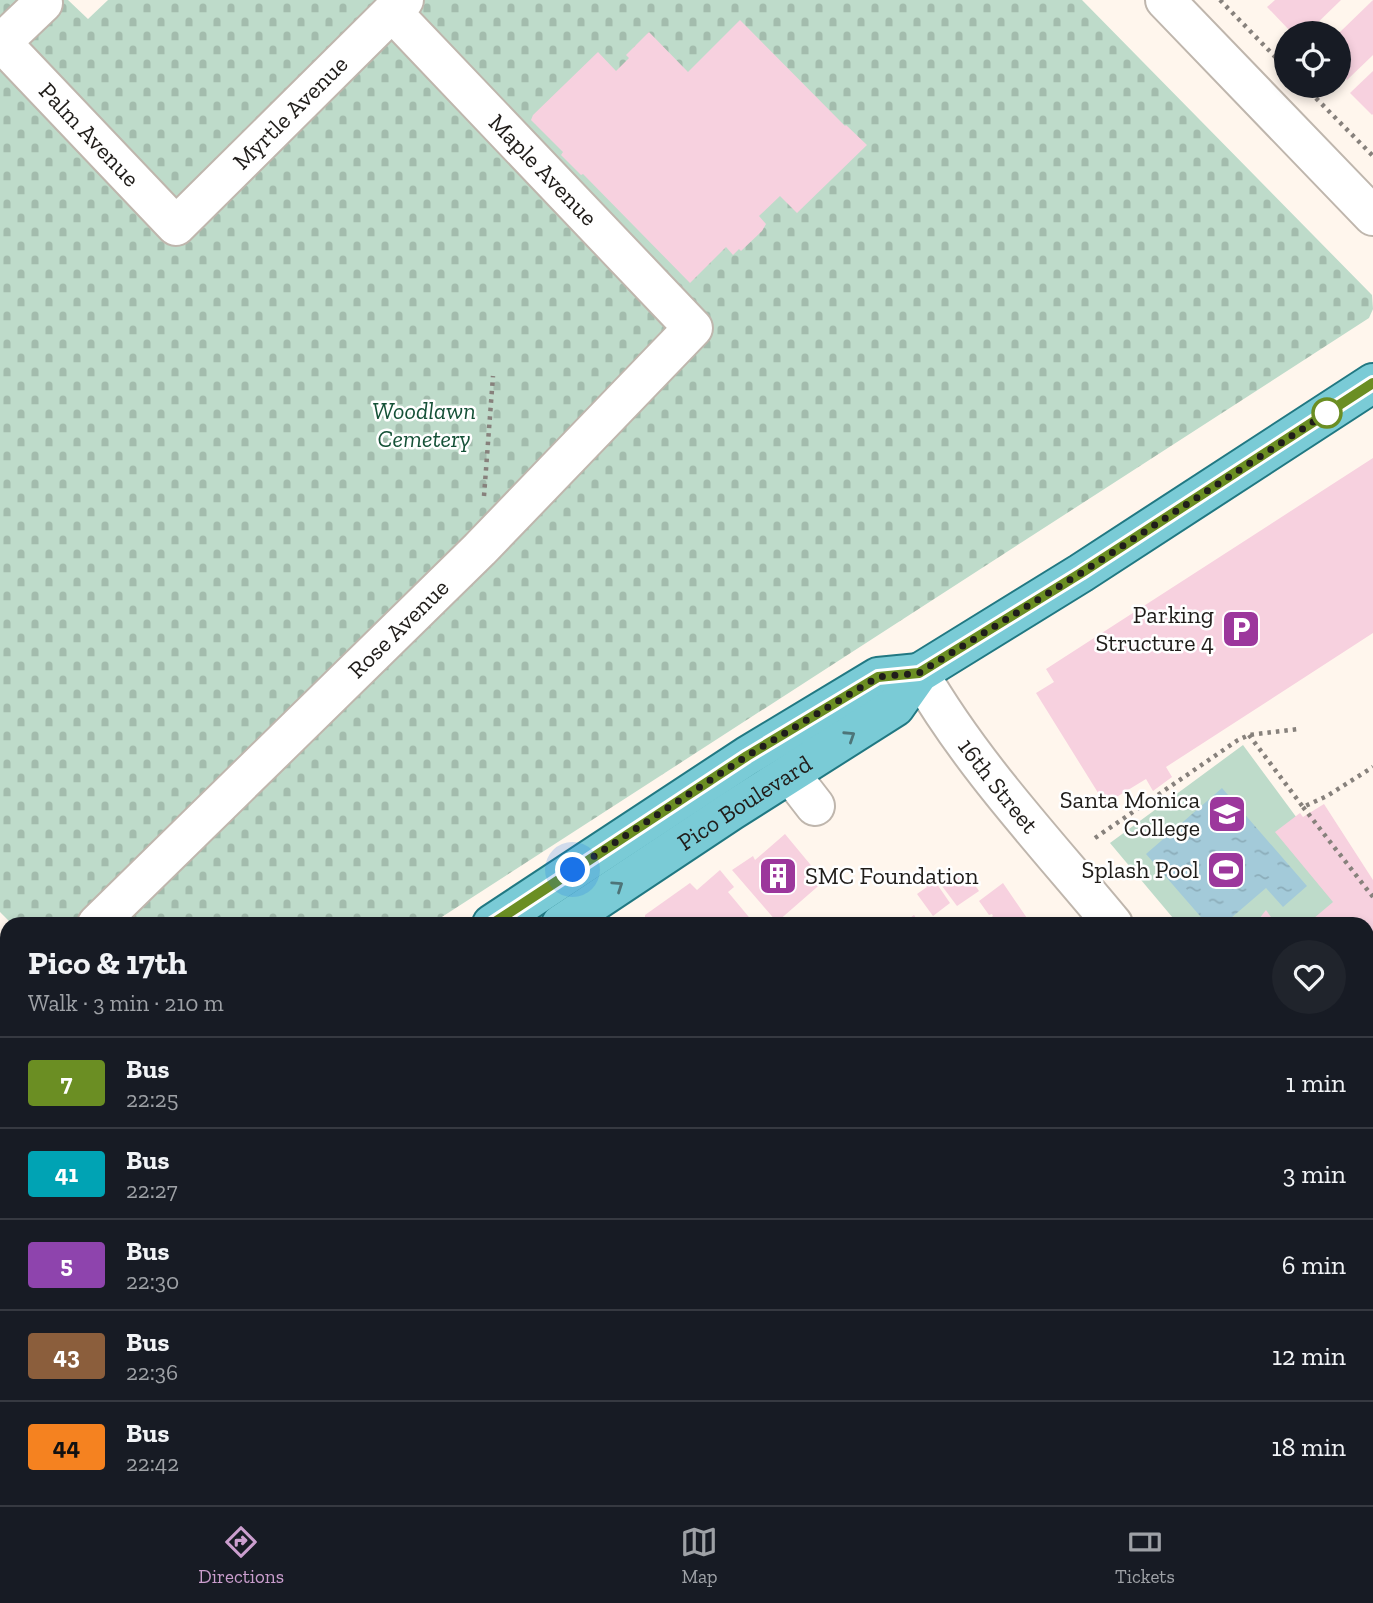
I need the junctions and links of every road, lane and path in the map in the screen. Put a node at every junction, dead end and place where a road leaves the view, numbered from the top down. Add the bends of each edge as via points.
1 (1165, 0) edge
2 (1220, 0) edge
3 (43, 3) dead end
4 (398, 6) edge
5 (1, 43) edge
6 (1274, 56) edge
7 (1316, 98) edge
8 (1373, 156) edge
9 (1373, 216) edge
10 (176, 226) joint
11 (694, 328) joint
12 (493, 376) dead end
13 (1373, 383) edge
14 (480, 549) junction
15 (919, 673) junction
16 (1298, 729) dead end
17 (1249, 735) junction
18 (1373, 767) edge
19 (791, 775) junction
20 (721, 796) junction
21 (815, 806) dead end
22 (1303, 807) junction
23 (1095, 838) dead end
24 (550, 885) junction
25 (1373, 897) edge
26 (104, 917) edge
27 (502, 917) edge
28 (564, 917) edge
29 (571, 917) edge
30 (1107, 917) edge

1 - 9 street
2 - 6 path
3 - 5 street
4 - 10 street, Myrtle Avenue
4 - 11 street, Maple Avenue
5 - 10 street, Palm Avenue
7 - 8 path
11 - 14 street, Rose Avenue
12 - 14 path
13 - 15 main road, Pico Boulevard
14 - 26 street, Rose Avenue
19 -> 15 main road, Pico Boulevard via 895,707
15 - 20 main road, Pico Boulevard via 878,677
15 - 30 street, 16th Street via 944,716
16 - 17 path
17 - 22 path
17 - 23 path
18 - 22 path
19 - 20 main road, Pico Boulevard
19 - 21 street
20 - 24 main road, Pico Boulevard
29 -> 20 main road, Pico Boulevard
22 - 25 path
24 - 27 main road, Pico Boulevard
24 - 28 main road

